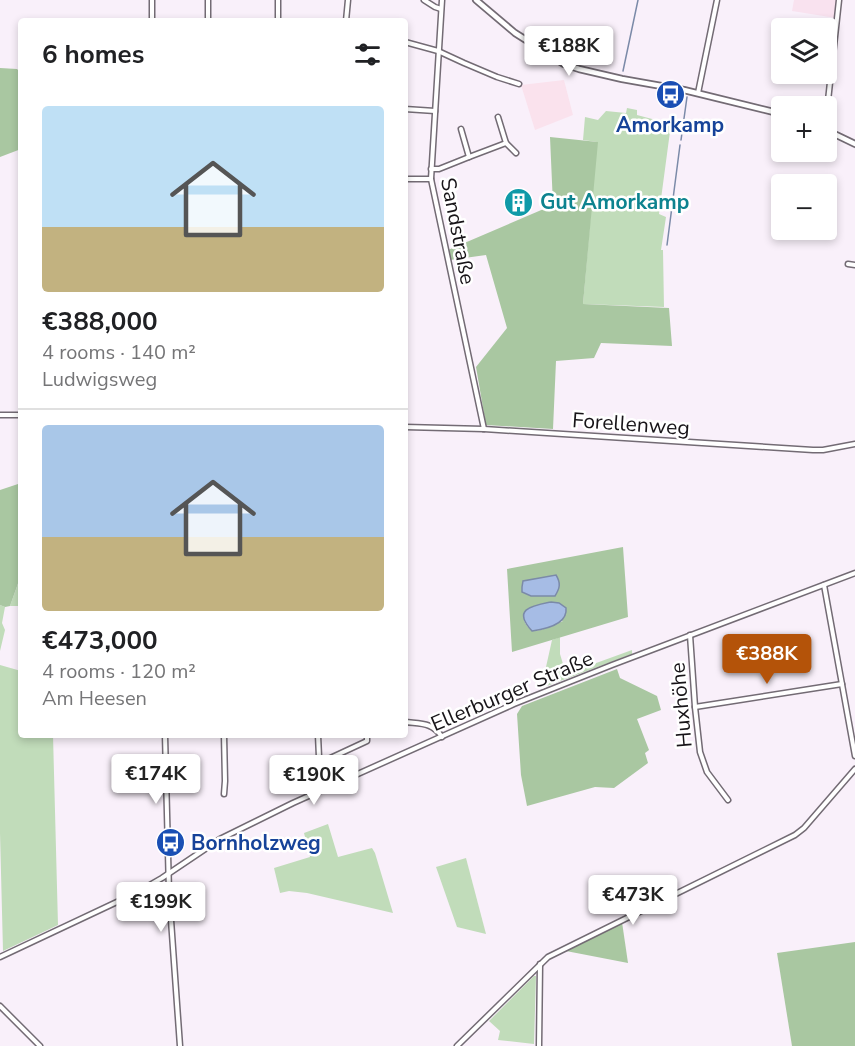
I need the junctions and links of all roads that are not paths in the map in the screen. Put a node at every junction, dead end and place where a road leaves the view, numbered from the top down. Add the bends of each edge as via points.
1 (152, 0) edge
2 (208, 0) edge
3 (278, 0) edge
4 (348, 0) edge
5 (424, 0) edge
6 (442, 0) edge
7 (476, 0) edge
8 (717, 0) edge
9 (839, 0) edge
10 (441, 9) junction
11 (152, 18) edge
12 (208, 18) edge
13 (278, 18) edge
14 (346, 18) edge
15 (408, 43) edge
16 (438, 51) junction
17 (519, 84) dead end
18 (698, 93) junction
19 (829, 96) edge
20 (408, 109) edge
21 (435, 111) junction
22 (771, 111) edge
23 (498, 117) dead end
24 (461, 129) dead end
25 (837, 135) edge
26 (506, 143) junction
27 (855, 144) edge
28 (516, 153) dead end
29 (470, 157) junction
30 (431, 170) junction
31 (408, 179) edge
32 (431, 179) junction
33 (848, 264) dead end
34 (855, 265) edge
35 (0, 415) edge
36 (18, 415) edge
37 (408, 427) edge
38 (484, 429) junction
39 (855, 444) edge
40 (855, 573) edge
41 (824, 585) junction
42 (690, 635) junction
43 (842, 684) junction
44 (695, 708) junction
45 (408, 722) edge
46 (442, 737) junction
47 (165, 738) edge
48 (224, 738) edge
49 (318, 738) edge
50 (367, 738) edge
51 (855, 756) edge
52 (855, 769) edge
53 (224, 794) dead end
54 (728, 800) dead end
55 (168, 874) junction
56 (0, 957) edge
57 (540, 964) junction
58 (0, 1006) edge
59 (40, 1046) edge
60 (180, 1046) edge
61 (457, 1046) edge
62 (539, 1046) edge

1 - 11 street
2 - 12 street
3 - 13 street
4 - 14 street
5 - 10 street
6 - 10 street, Sandstraße
7 - 18 street via 515,33 564,64
8 - 18 street
9 - 19 street
10 - 16 street, Sandstraße
15 - 16 street
16 - 17 street
16 - 21 street, Sandstraße
18 - 22 street
20 - 21 street
21 - 30 street, Sandstraße
23 - 26 street
24 - 29 street
25 - 27 street
26 - 28 street
26 - 29 street
29 - 30 street
30 - 32 street, Sandstraße
31 - 32 street
32 - 38 street, Sandstraße
33 - 34 street
35 - 36 street
37 - 38 street, Forellenweg
38 - 39 street, Forellenweg via 813,450
40 - 41 street, Ellerburger Straße
41 - 42 street, Ellerburger Straße
41 - 43 street
42 - 44 street, Huxhöhe
42 - 46 street, Ellerburger Straße via 524,700
43 - 44 street
43 - 51 street
44 - 54 street, Huxhöhe via 703,764
45 - 46 street via 429,725
46 - 55 street, Ellerburger Straße via 229,834
47 - 55 street
48 - 53 street
49 - 50 street via 319,758 324,761
52 - 57 street via 795,835 558,951
55 - 56 street, Ellerburger Straße
55 - 60 street
57 - 61 street
57 - 62 street
58 - 59 street

